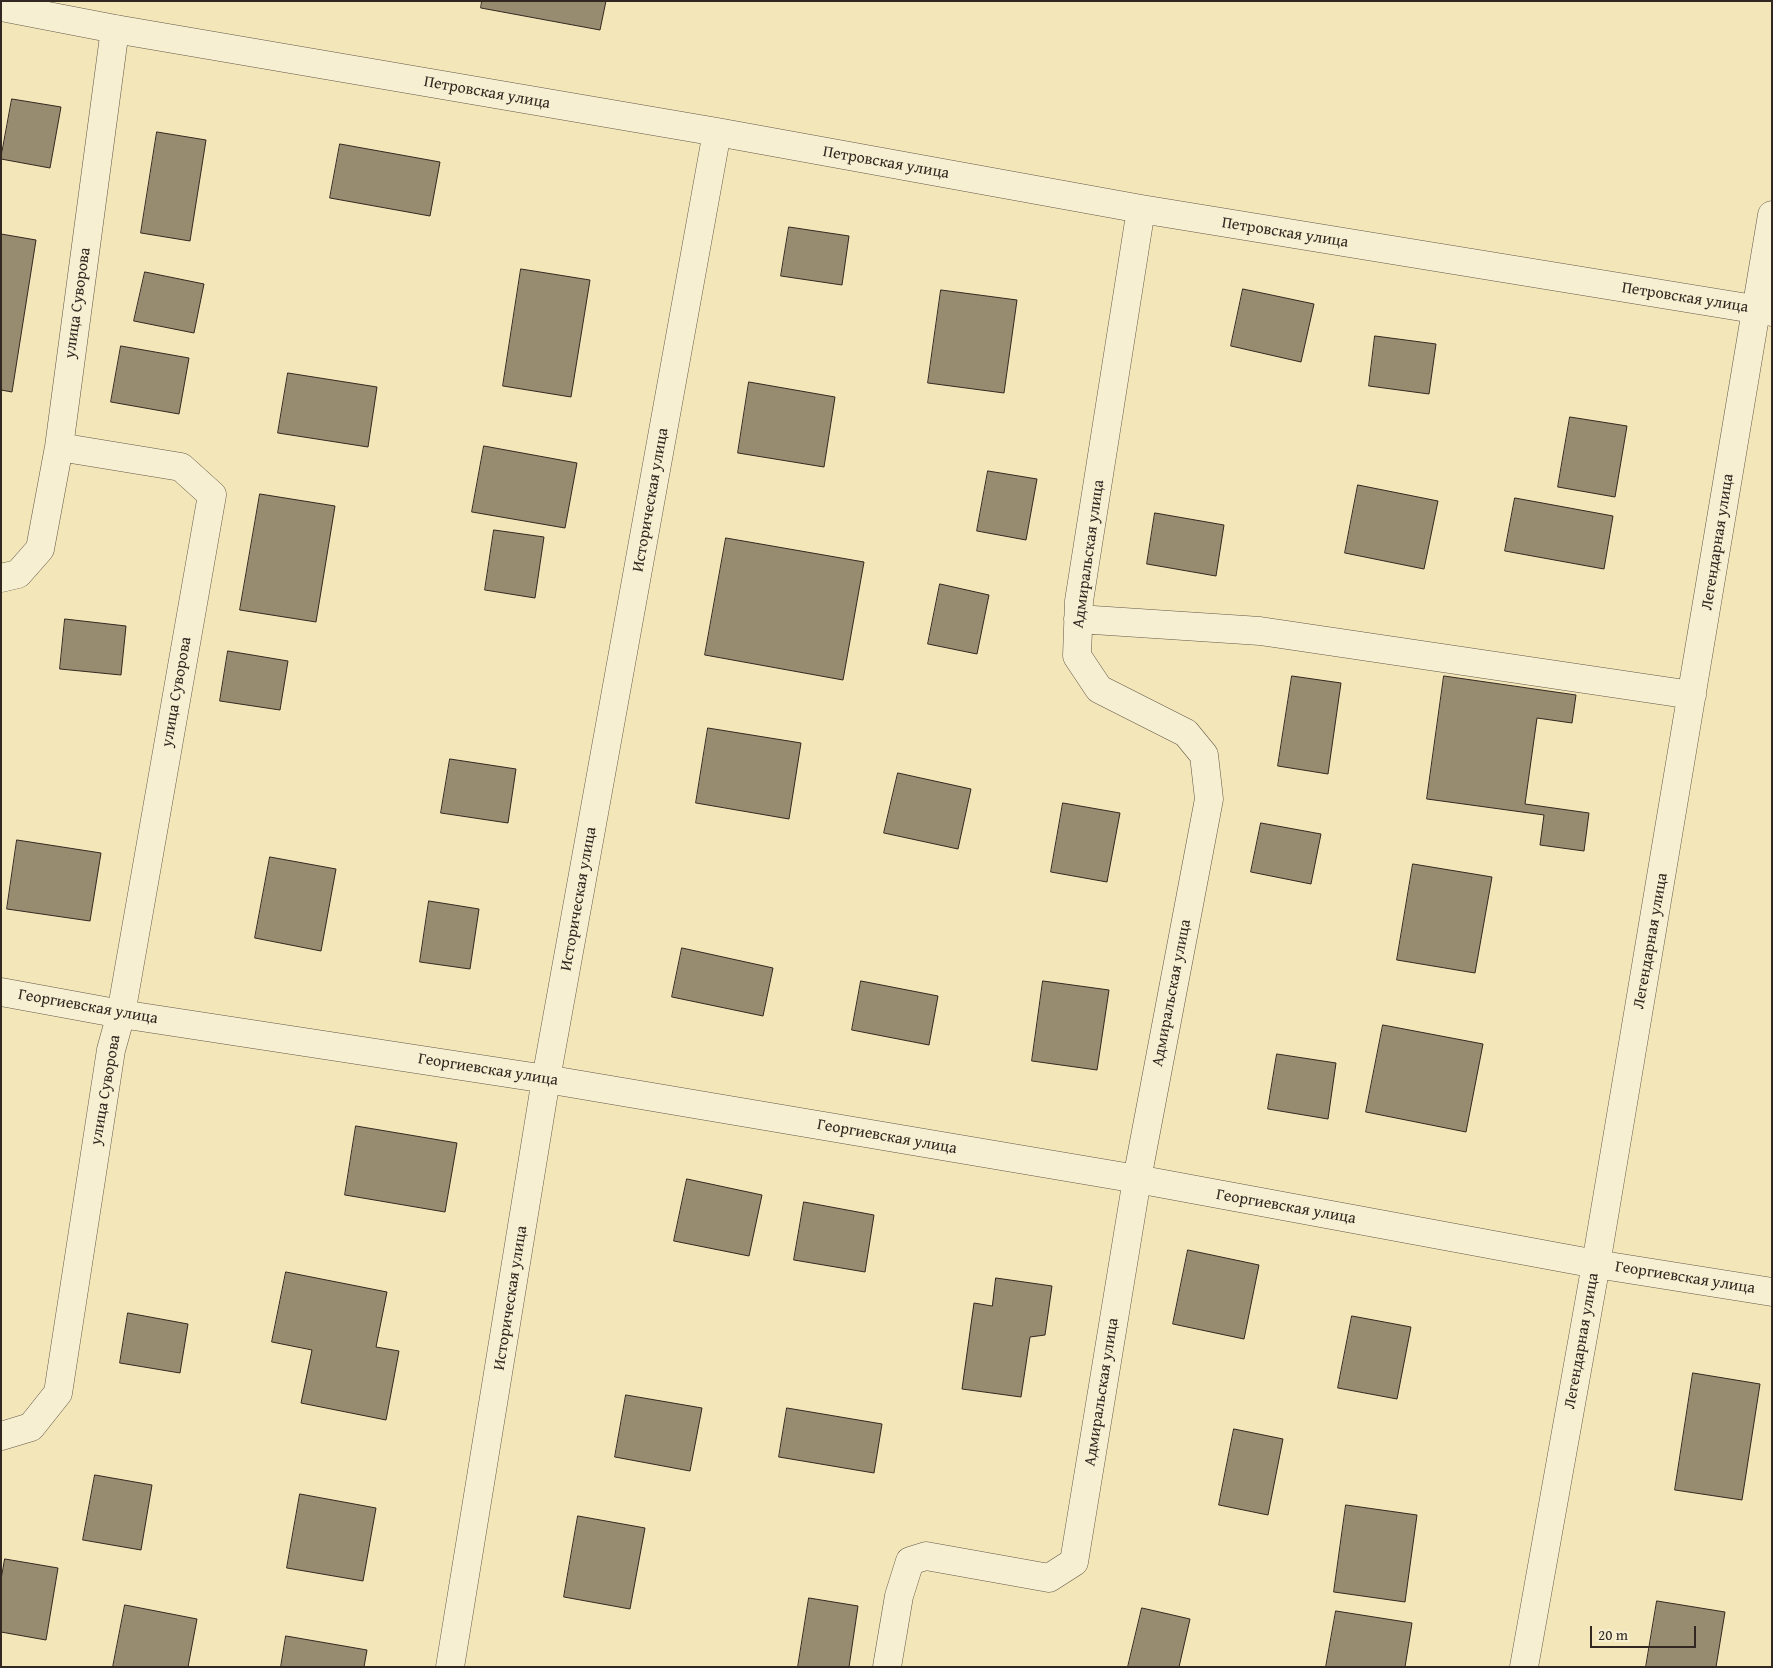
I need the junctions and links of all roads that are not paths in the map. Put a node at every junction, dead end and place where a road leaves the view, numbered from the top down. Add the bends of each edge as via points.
1 (1, 7) edge
2 (115, 29) junction
3 (717, 132) junction
4 (1141, 209) junction
5 (1772, 215) edge
6 (1764, 311) edge
7 (59, 447) junction
8 (1, 578) edge
9 (1078, 619) junction
10 (1692, 695) junction
11 (1, 992) edge
12 (121, 1014) junction
13 (546, 1079) junction
14 (1137, 1179) junction
15 (1596, 1264) junction
16 (1772, 1292) edge
17 (1, 1436) edge
18 (450, 1667) edge
19 (886, 1667) edge
20 (1524, 1667) edge

1 - 2 street, Петровская улица
2 - 3 street, Петровская улица
2 - 7 street, улица Суворова
3 - 4 street, Петровская улица
3 - 13 street, Историческая улица
4 - 6 street, Петровская улица
4 - 9 street, Адмиральская улица
5 - 6 street, Легендарная улица
6 - 10 street, Легендарная улица
7 - 8 street via 40,549 18,574
7 - 12 street, улица Суворова via 181,467 212,495
9 - 10 street via 1260,631
9 - 14 street, Адмиральская улица via 1077,656 1099,689 1186,733 1204,755 1209,799
10 - 15 street, Легендарная улица
11 - 12 street, Георгиевская улица
12 - 13 street, Георгиевская улица
12 - 17 street, улица Суворова via 111,1050 58,1394 31,1427
13 - 14 street, Георгиевская улица
13 - 18 street, Историческая улица
14 - 15 street, Георгиевская улица
14 - 19 street, Адмиральская улица via 1074,1562 1049,1578 926,1556 910,1561 899,1596
15 - 16 street, Георгиевская улица
15 - 20 street, Легендарная улица

